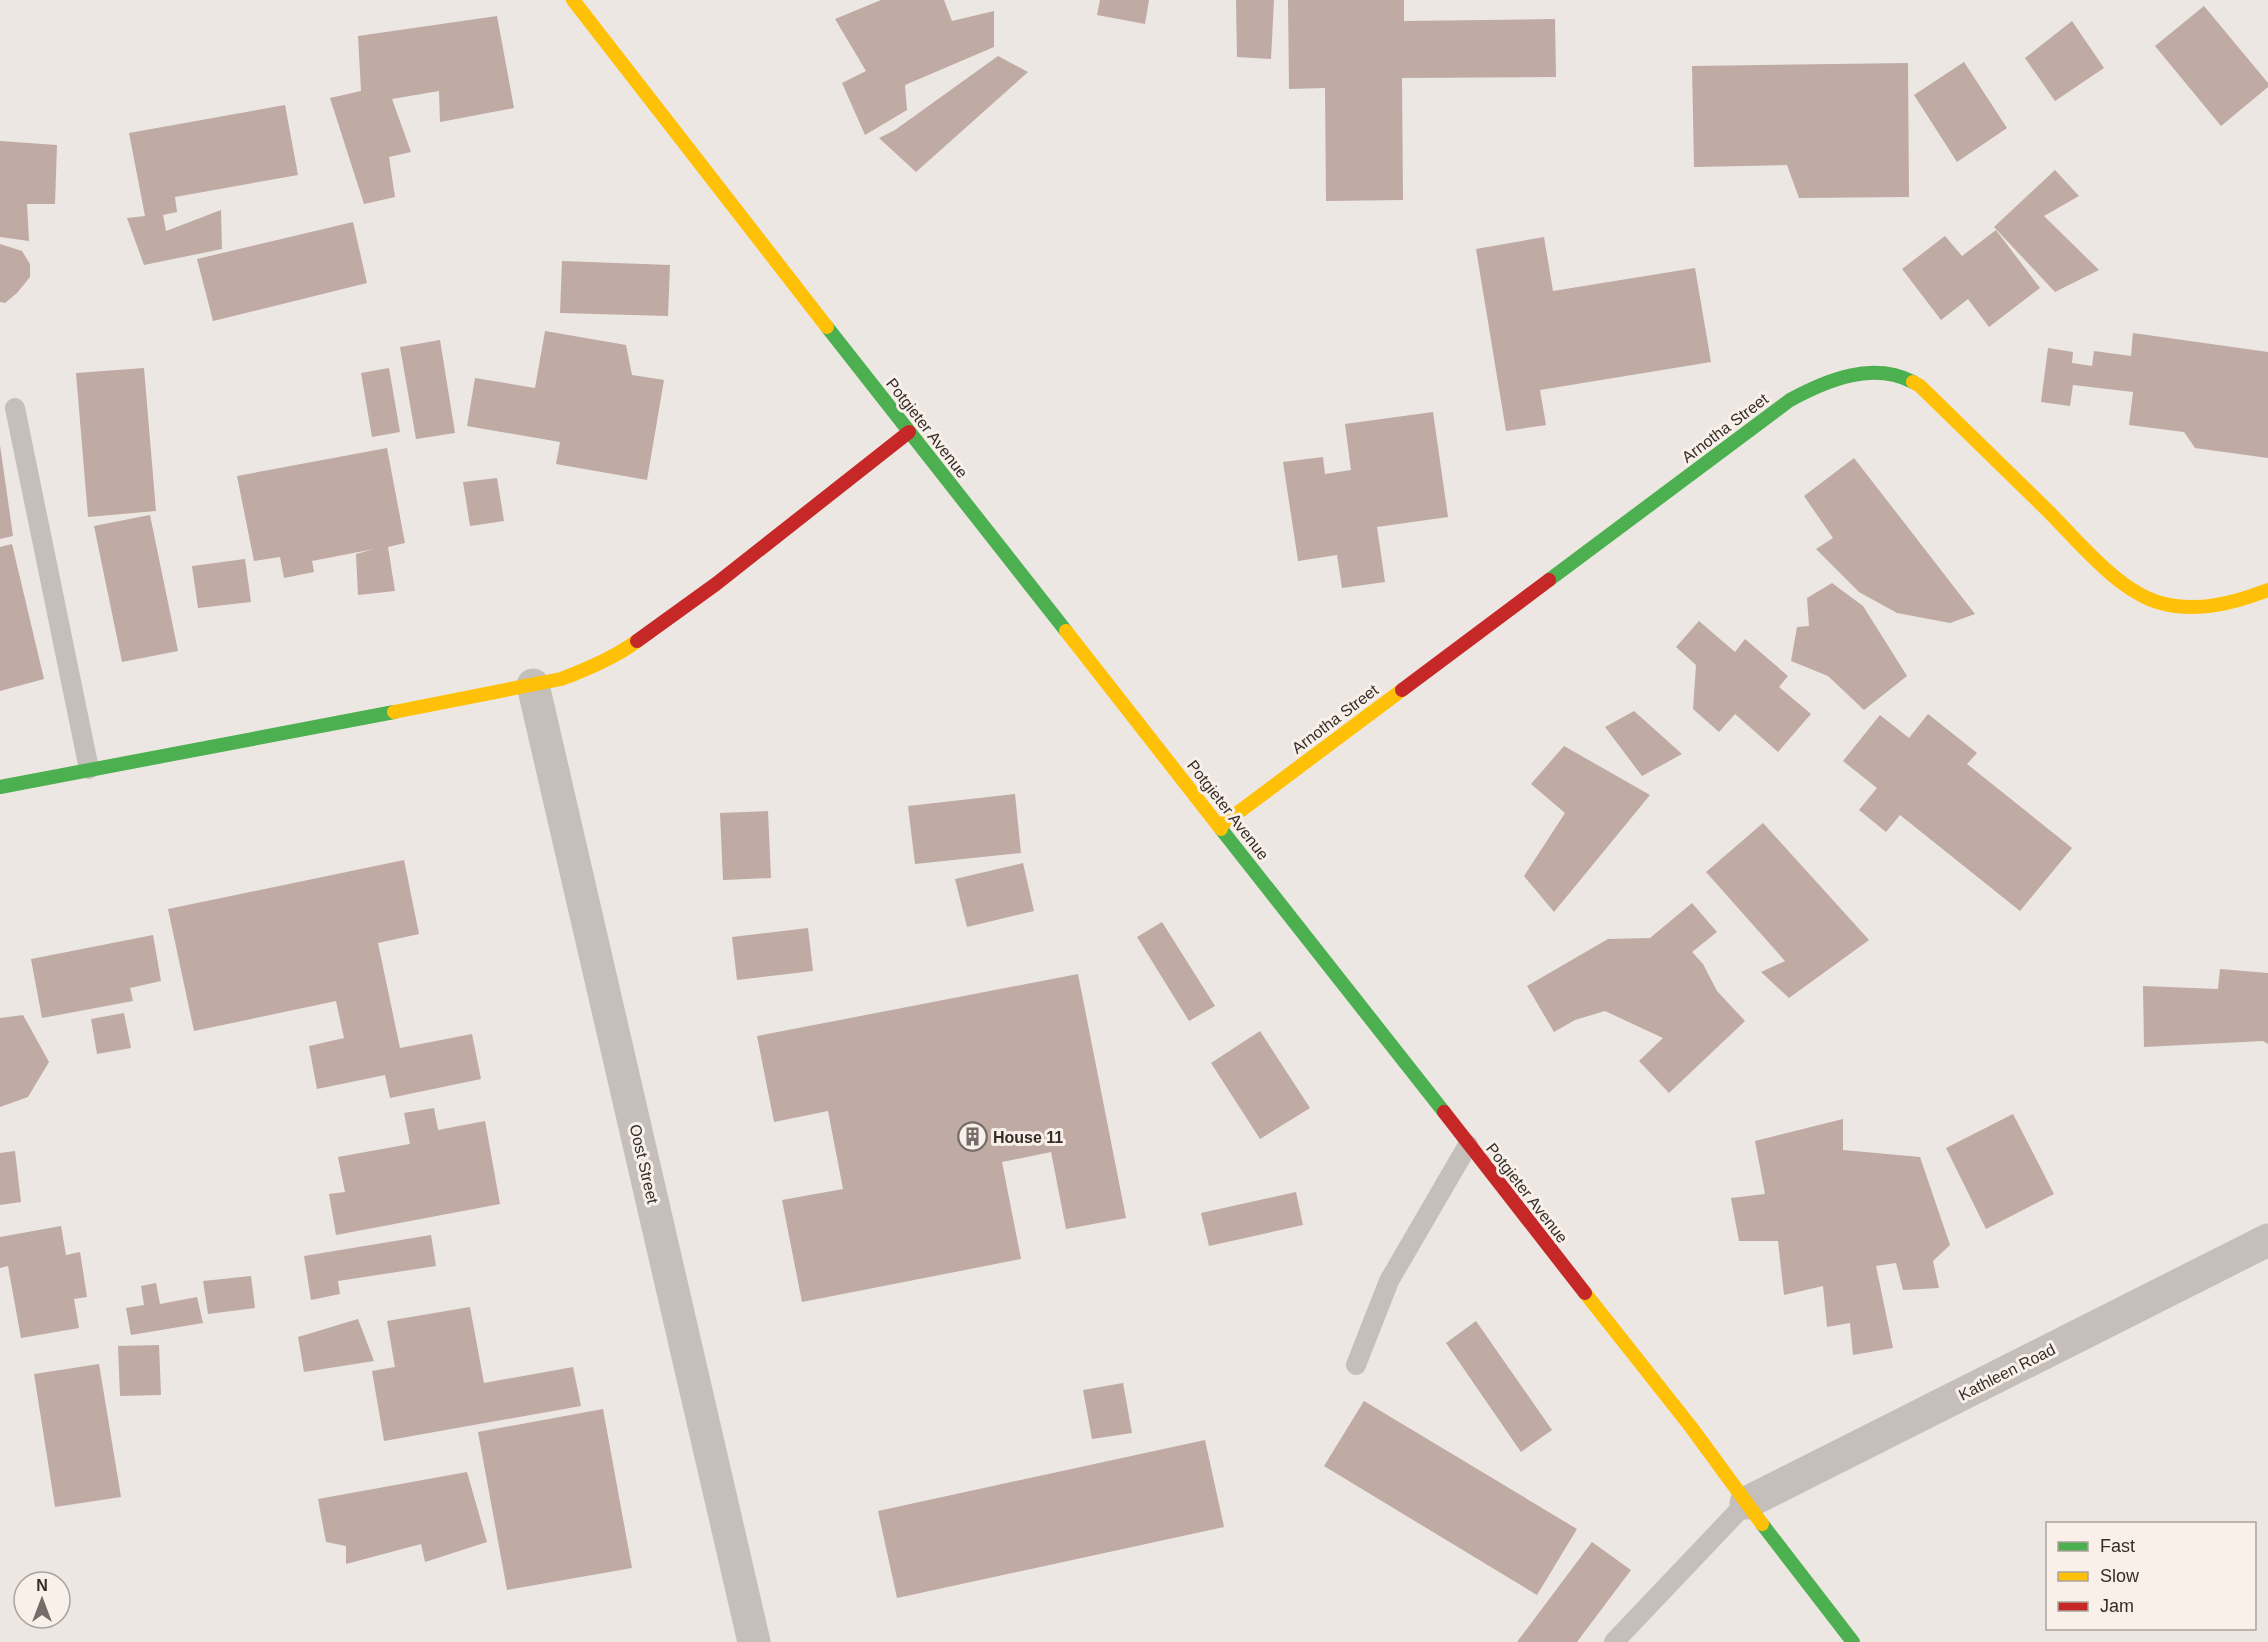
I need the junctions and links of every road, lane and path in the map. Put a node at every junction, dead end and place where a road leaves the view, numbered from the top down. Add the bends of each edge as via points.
1 (573, 0) edge
2 (15, 408) dead end
3 (909, 432) junction
4 (2268, 590) edge
5 (533, 685) junction
6 (89, 768) junction
7 (0, 787) edge
8 (1220, 826) junction
9 (1468, 1144) junction
10 (2268, 1240) edge
11 (1356, 1365) dead end
12 (1746, 1503) junction
13 (754, 1642) edge
14 (1614, 1642) edge
15 (1853, 1642) edge

1 - 3 street, Potgieter Avenue
2 - 6 lane
3 - 5 street via 624,651 561,680
3 - 8 street, Potgieter Avenue
4 - 8 street, Arnotha Street via 2184,608 2158,603 2133,590 2105,567 1920,386 1902,377 1875,374 1833,379 1790,400
5 - 6 street
5 - 13 street, Oost Street
6 - 7 street
8 - 9 street, Potgieter Avenue
9 - 11 lane via 1389,1281
9 - 12 street, Potgieter Avenue via 1691,1427
10 - 12 street, Kathleen Road
12 - 14 lane
12 - 15 street, Potgieter Avenue

